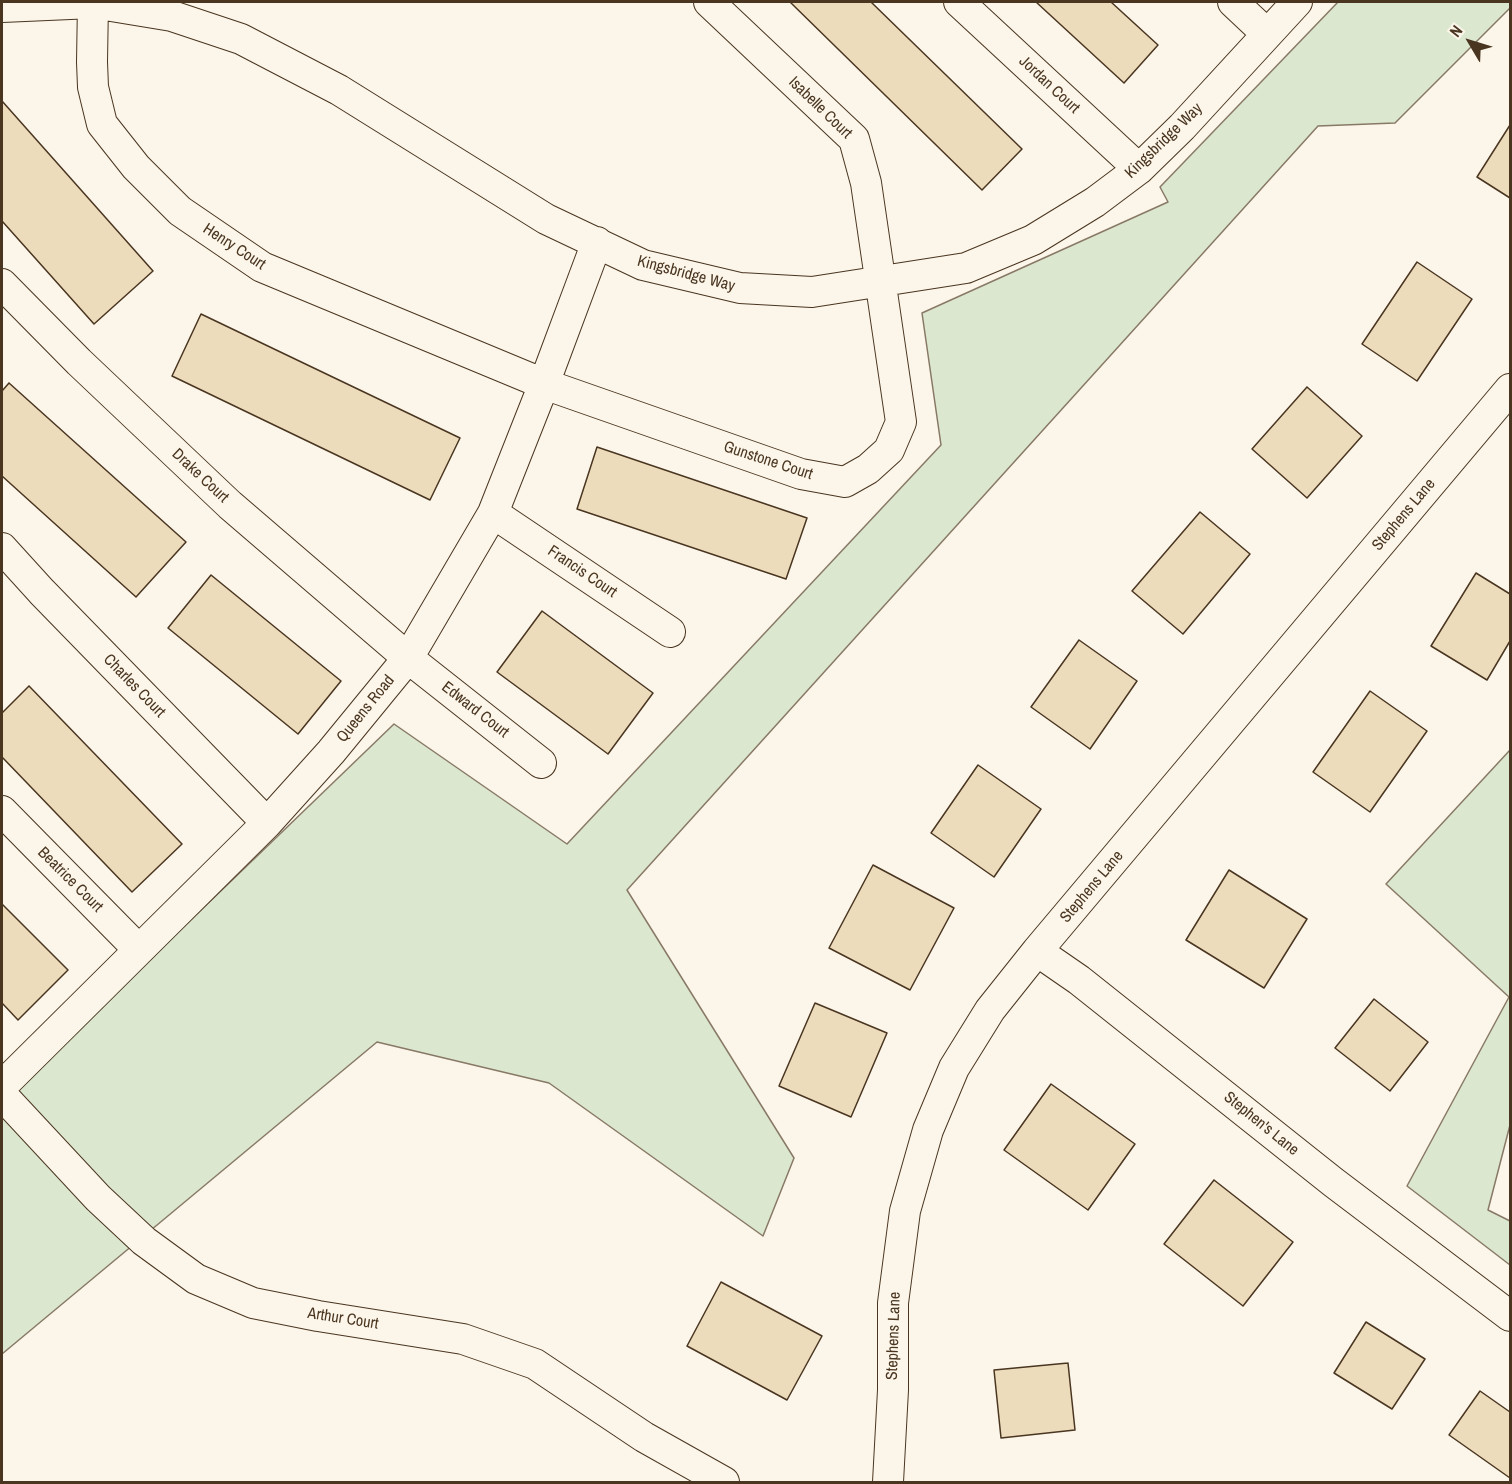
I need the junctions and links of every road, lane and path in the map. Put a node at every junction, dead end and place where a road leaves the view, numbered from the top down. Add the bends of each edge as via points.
1 (93, 2) edge
2 (709, 2) edge
3 (959, 2) edge
4 (1233, 2) edge
5 (1297, 2) edge
6 (2, 7) edge
7 (1267, 33) junction
8 (1139, 169) junction
9 (597, 242) junction
10 (881, 281) junction
11 (2, 284) edge
12 (544, 384) junction
13 (1510, 389) edge
14 (493, 513) junction
15 (2, 548) edge
16 (670, 632) dead end
17 (408, 658) junction
18 (541, 763) dead end
19 (2, 811) edge
20 (267, 823) junction
21 (138, 949) junction
22 (1037, 951) junction
23 (2, 1086) edge
24 (2, 1095) edge
25 (1510, 1316) edge
26 (724, 1482) edge
27 (888, 1482) edge

1 - 6 street, Kingsbridge Way
1 - 9 street, Kingsbridge Way via 172,16 241,39 339,90 546,219
1 - 12 street, Henry Court via 93,87 102,124 180,211 262,267
2 - 10 street, Isabelle Court via 854,139 866,183
3 - 8 street, Jordan Court
4 - 7 street
5 - 7 street, Kingsbridge Way
7 - 8 street, Kingsbridge Way
8 - 10 street, Kingsbridge Way via 1033,240 966,268
9 - 10 street, Kingsbridge Way via 643,265 740,288 812,292
9 - 12 street, Queens Road
10 - 12 street, Gunstone Court via 901,422 889,450 868,469 845,482 801,474
11 - 17 street, Drake Court via 230,505
12 - 14 street, Queens Road
13 - 22 street, Stephens Lane
14 - 16 street, Francis Court
14 - 17 street, Queens Road
15 - 20 street, Charles Court
17 - 18 street, Edward Court
17 - 20 street, Queens Road
19 - 21 street, Beatrice Court
20 - 21 street, Queens Road
21 - 23 street, Queens Road
22 - 25 street, Stephen's Lane
22 - 27 street, Stephens Lane via 990,1010 954,1068 928,1130 905,1211 893,1303
24 - 26 street, Arthur Court via 98,1198 144,1240 196,1279 253,1303 463,1339 535,1364 644,1437

